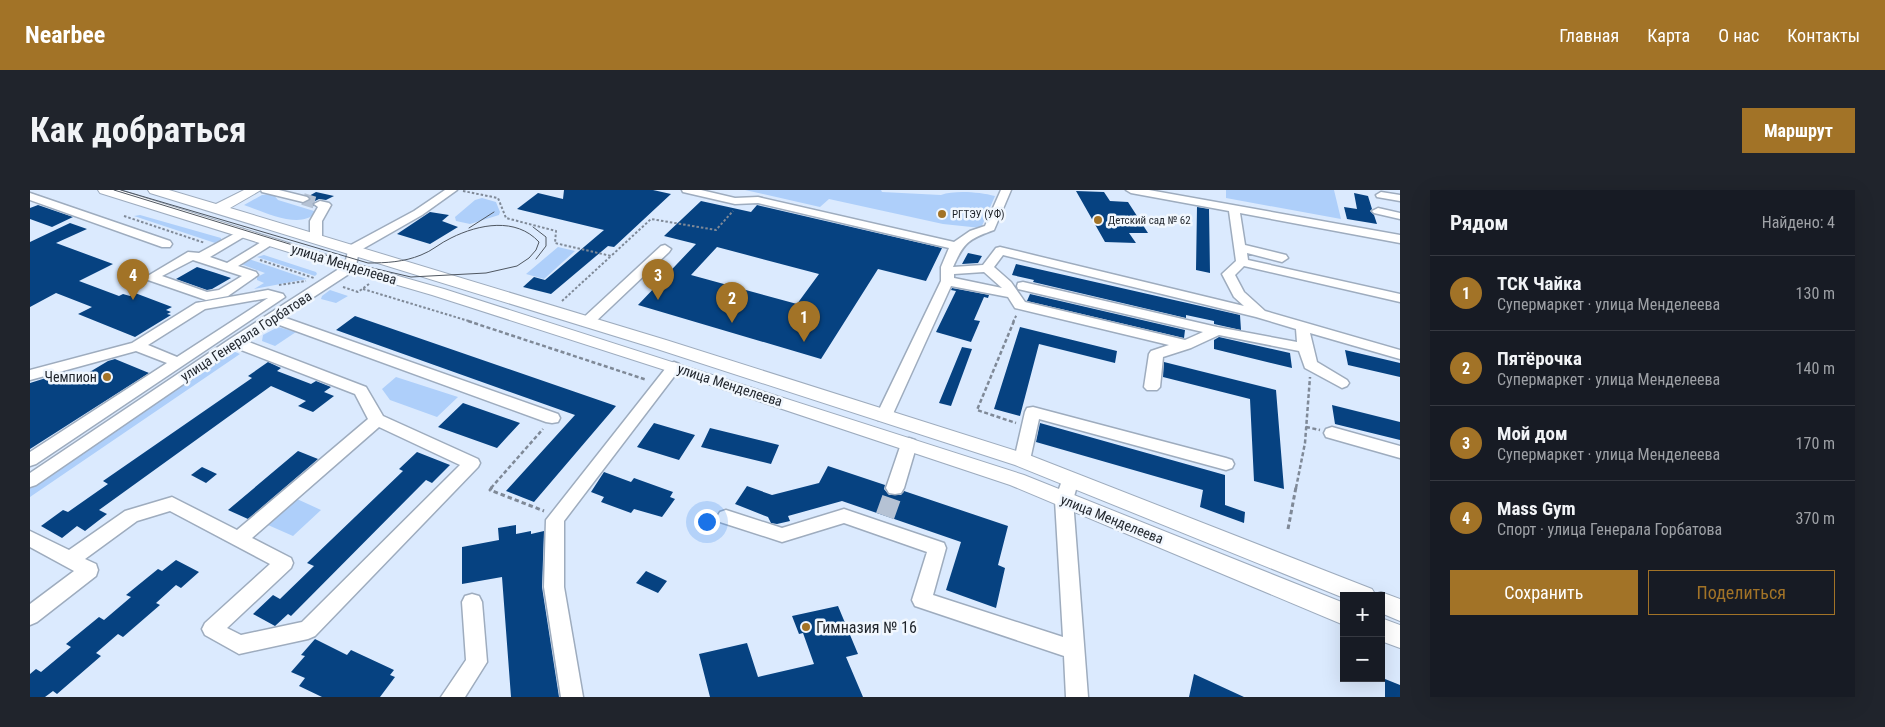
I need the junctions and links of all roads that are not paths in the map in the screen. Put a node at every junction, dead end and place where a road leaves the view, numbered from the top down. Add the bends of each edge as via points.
1 (105, 190) edge
2 (154, 190) edge
3 (254, 190) edge
4 (266, 190) edge
5 (452, 190) edge
6 (687, 190) edge
7 (1006, 190) edge
8 (1131, 190) edge
9 (1381, 195) dead end
10 (30, 196) edge
11 (1400, 198) edge
12 (303, 199) tunnel mouth
13 (320, 204) dead end
14 (219, 208) junction
15 (1234, 210) junction
16 (1378, 211) dead end
17 (1400, 216) edge
18 (243, 233) junction
19 (316, 238) junction
20 (1400, 239) edge
21 (270, 242) junction
22 (166, 244) dead end
23 (956, 246) junction
24 (1239, 247) junction
25 (665, 249) dead end
26 (200, 258) junction
27 (352, 258) junction
28 (1282, 258) dead end
29 (1242, 262) junction
30 (228, 267) junction
31 (988, 268) junction
32 (948, 276) junction
33 (1019, 295) junction
34 (1400, 298) edge
35 (1260, 314) junction
36 (591, 317) junction
37 (273, 318) junction
38 (1303, 328) junction
39 (1217, 331) junction
40 (227, 341) junction
41 (1186, 345) junction
42 (137, 346) junction
43 (1305, 348) junction
44 (1400, 355) edge
45 (180, 363) junction
46 (674, 367) junction
47 (30, 375) edge
48 (1342, 383) dead end
49 (1152, 387) dead end
50 (884, 416) junction
51 (552, 418) road end
52 (376, 420) junction
53 (1332, 434) dead end
54 (909, 444) junction
55 (1400, 452) edge
56 (30, 460) edge
57 (1022, 460) junction
58 (1226, 464) dead end
59 (1070, 479) junction
60 (30, 481) edge
61 (895, 488) tunnel mouth
62 (1064, 500) junction
63 (726, 517) dead end
64 (30, 538) edge
65 (238, 539) junction
66 (71, 559) junction
67 (1354, 592) edge
68 (472, 602) dead end
69 (1385, 604) edge
70 (1400, 610) edge
71 (1340, 612) edge
72 (30, 616) edge
73 (1385, 631) edge
74 (1400, 637) edge
75 (1074, 650) junction
76 (452, 697) edge
77 (572, 697) edge
78 (1077, 697) edge

1 - 18 main road, улица Менделеева
2 - 14 main road, улица Менделеева
3 - 14 main road
4 - 12 lane
5 - 27 street, улица Генерала Горбатова
6 - 23 street via 736,200 758,200
7 - 23 lane via 996,205 990,228 974,233
8 - 15 street
9 - 11 street
10 - 22 lane
13 - 19 street via 325,206 316,222
14 - 19 main road, улица Менделеева
15 - 20 street
15 - 24 street
16 - 17 street
18 - 21 main road, улица Менделеева
18 - 26 street
19 - 27 main road, улица Менделеева
21 - 27 main road, улица Менделеева
21 - 30 street
23 - 32 street
24 - 28 street
24 - 29 street
25 - 36 street
26 - 30 street
26 - 30 street via 192,255 152,278 206,296 223,293 252,275
27 - 36 main road, улица Менделеева
27 - 37 street, улица Генерала Горбатова via 328,282
27 - 46 main road, улица Менделеева via 381,275
29 - 34 street
29 - 35 street via 1228,274 1239,294
31 - 32 street
31 - 33 street
31 - 35 street via 1000,251
32 - 33 street
32 - 50 street
33 - 39 street
33 - 41 street
35 - 38 street
36 - 50 main road, улица Менделеева
37 - 40 street, улица Генерала Горбатова
37 - 51 street
38 - 43 street
38 - 44 street
39 - 41 street
39 - 43 street
40 - 42 street via 278,298 268,294 202,306
40 - 45 street
40 - 52 street via 361,391
40 - 60 street, улица Генерала Горбатова
41 - 49 street via 1156,354
42 - 45 street
42 - 47 street
43 - 48 street via 1310,365
45 - 56 street
46 - 54 main road, улица Менделеева
46 - 77 street via 555,520 554,587
50 - 57 main road, улица Менделеева
52 - 65 street
52 - 65 street via 472,463 308,630 239,645 212,629 284,563
53 - 55 street
54 - 61 street
54 - 62 main road, улица Менделеева via 1018,480
57 - 58 street via 1033,412
57 - 59 main road, улица Менделеева
59 - 62 street
59 - 67 main road, улица Менделеева
62 - 71 main road, улица Менделеева
62 - 75 street
63 - 75 street via 782,535 844,516 883,522 937,548 922,600
64 - 66 street
65 - 66 street via 172,504 130,516
66 - 72 street via 89,570
68 - 76 street via 477,662
69 - 70 main road
73 - 74 main road
75 - 78 street

